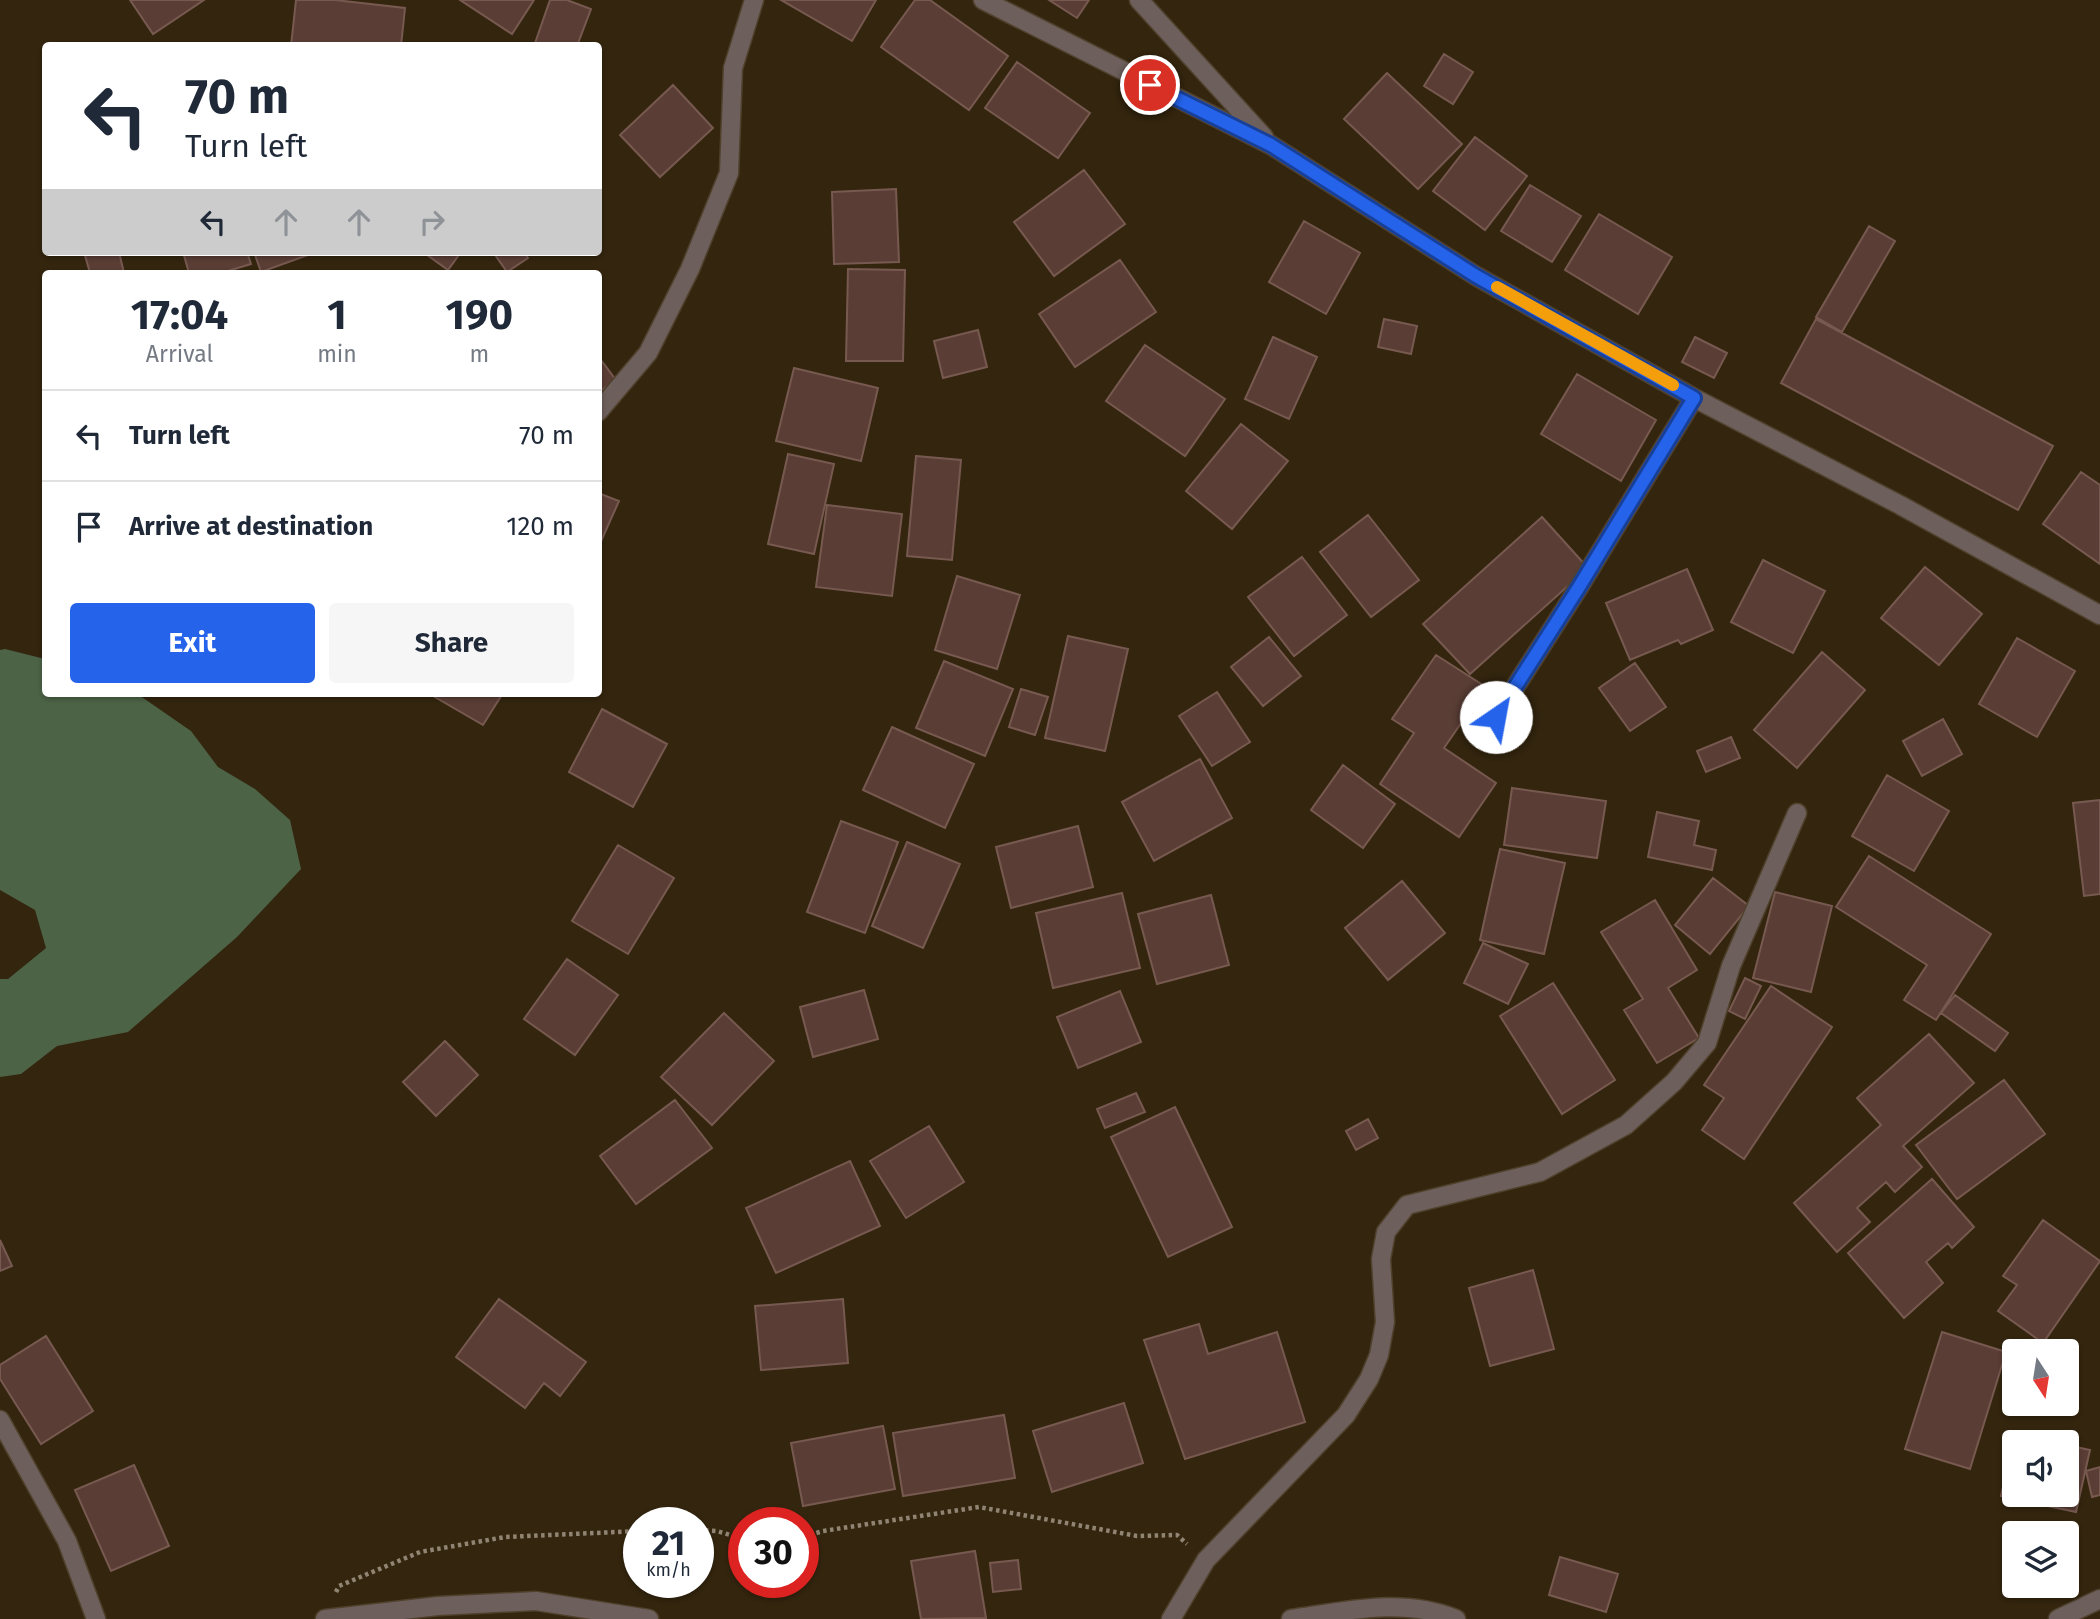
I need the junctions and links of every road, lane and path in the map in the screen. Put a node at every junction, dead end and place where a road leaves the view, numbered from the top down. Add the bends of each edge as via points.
1 (754, 0) edge
2 (983, 0) edge
3 (1139, 0) edge
4 (1271, 145) junction
5 (1694, 398) junction
6 (602, 407) edge
7 (2100, 615) edge
8 (1496, 717) dead end
9 (1797, 813) dead end
10 (0, 1419) edge
11 (623, 1532) edge
12 (819, 1532) edge
13 (1206, 1560) junction
14 (332, 1597) dead end
15 (2100, 1600) edge
16 (96, 1619) edge
17 (325, 1619) edge
18 (649, 1619) edge
19 (1171, 1619) edge
20 (1291, 1619) edge
21 (1456, 1619) edge
22 (2058, 1619) edge

1 - 6 street via 733,68 729,173 690,269 648,353
2 - 4 street
3 - 4 street
4 - 5 street via 1476,276
5 - 7 street
5 - 8 street
9 - 13 street via 1731,966 1707,1043 1674,1082 1626,1125 1540,1171 1407,1205 1386,1232 1381,1259 1385,1322 1380,1355 1369,1379 1346,1415
10 - 16 street via 67,1541
11 - 14 path via 505,1537 419,1552 340,1587
12 - 13 path via 979,1507 1137,1536 1177,1535
13 - 19 street
15 - 22 street
17 - 18 street via 536,1601
20 - 21 street via 1411,1606

